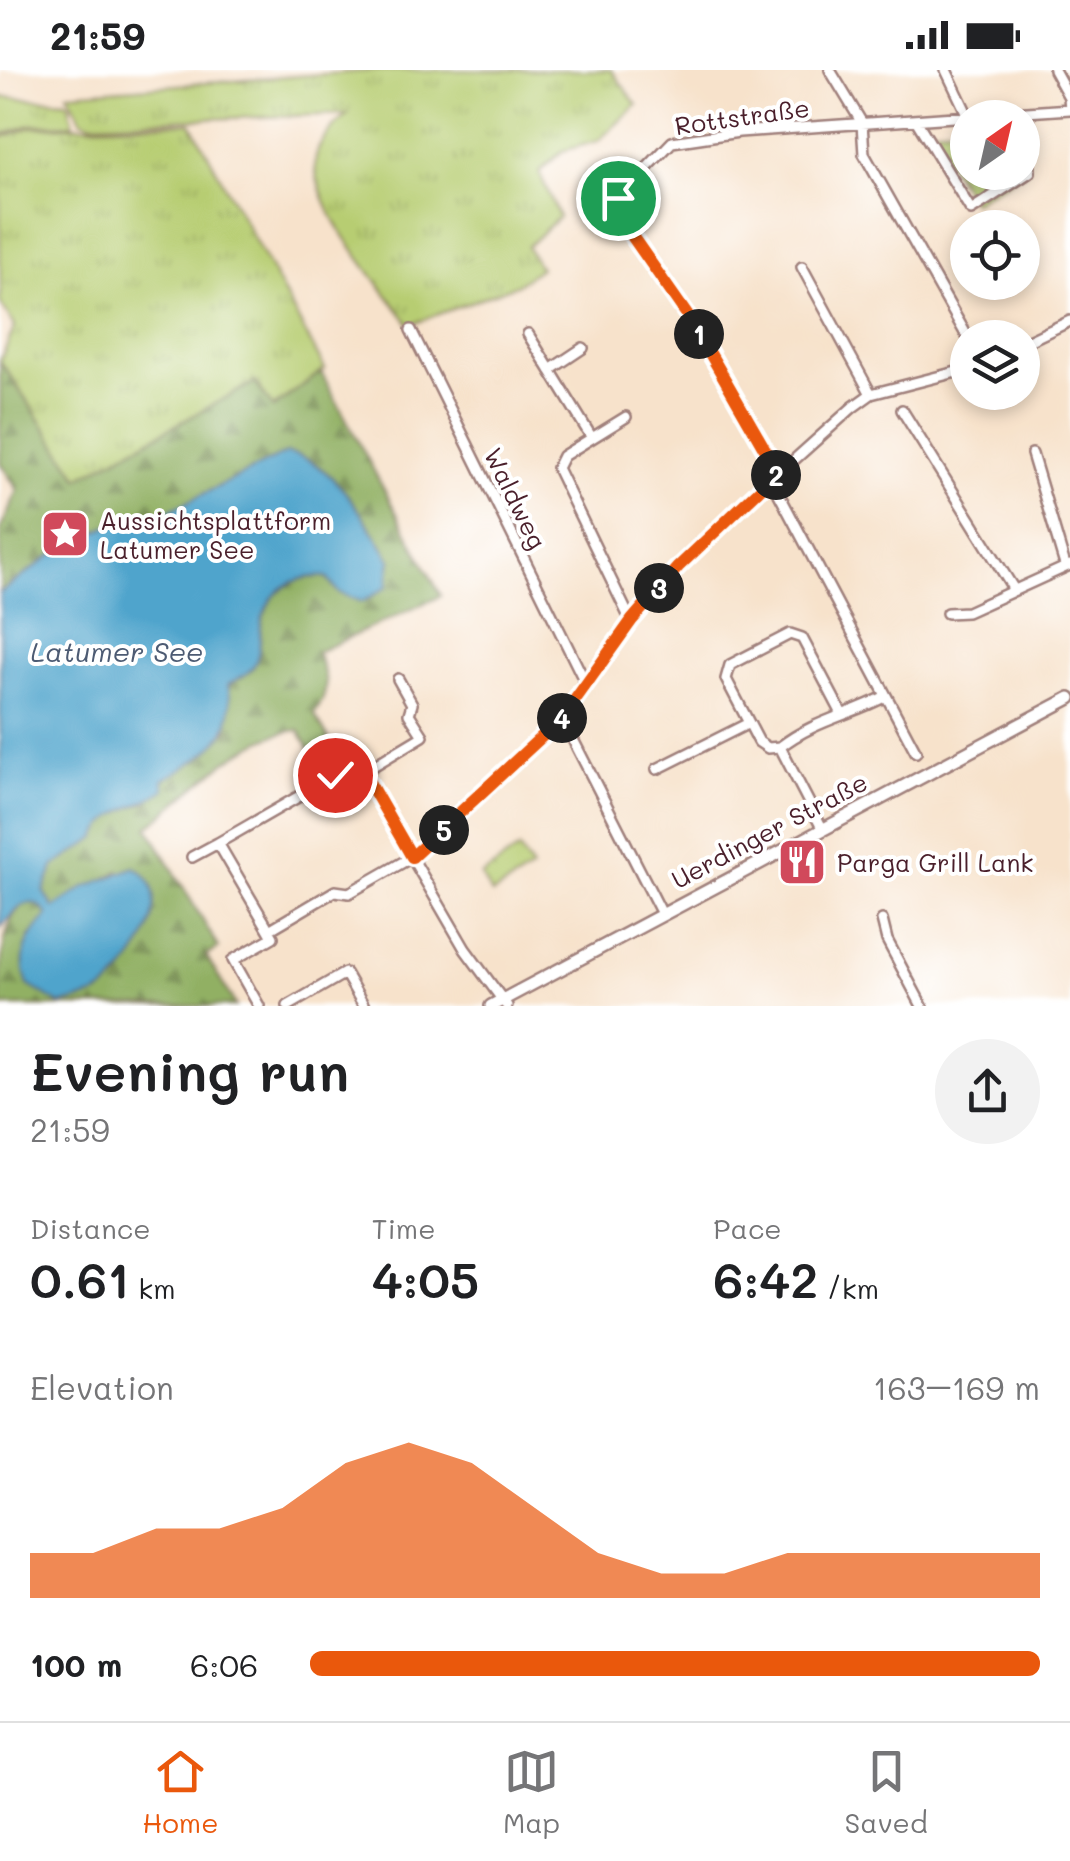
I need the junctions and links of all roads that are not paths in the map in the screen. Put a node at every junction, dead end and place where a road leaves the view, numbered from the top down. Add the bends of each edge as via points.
1 (830, 70) edge
2 (946, 70) edge
3 (1054, 70) edge
4 (960, 100) edge
5 (1070, 110) edge
6 (1040, 112) edge
7 (950, 117) edge
8 (916, 120) junction
9 (862, 122) junction
10 (950, 176) edge
11 (959, 190) edge
12 (1002, 190) edge
13 (802, 267) dead end
14 (958, 320) edge
15 (1070, 321) edge
16 (410, 330) dead end
17 (528, 334) dead end
18 (1040, 335) edge
19 (583, 348) dead end
20 (550, 370) junction
21 (950, 374) edge
22 (871, 394) junction
23 (902, 410) dead end
24 (626, 417) dead end
25 (592, 438) junction
26 (1032, 454) dead end
27 (775, 476) junction
28 (1068, 565) edge
29 (1013, 588) junction
30 (947, 613) dead end
31 (632, 620) junction
32 (398, 680) dead end
33 (586, 684) junction
34 (886, 696) junction
35 (1070, 698) edge
36 (841, 712) junction
37 (562, 718) junction
38 (749, 723) junction
39 (780, 747) junction
40 (916, 752) dead end
41 (658, 769) dead end
42 (363, 772) junction
43 (822, 828) junction
44 (218, 843) junction
45 (192, 857) dead end
46 (412, 857) junction
47 (660, 912) junction
48 (882, 920) dead end
49 (269, 930) junction
50 (500, 1004) edge
51 (259, 1006) edge
52 (288, 1006) edge
53 (364, 1006) edge
54 (922, 1006) edge

1 - 9 street
2 - 4 street
3 - 5 street
5 - 6 street, Rottstraße
7 - 8 street, Rottstraße
8 - 9 street, Rottstraße
8 - 10 street
9 - 14 street via 864,154
9 - 27 street, Rottstraße via 672,142 614,204 633,242 692,322
11 - 12 street via 971,210
13 - 22 street
15 - 18 street
16 - 33 street, Waldweg
17 - 20 street
19 - 20 street
20 - 25 street
21 - 22 street
22 - 27 street
23 - 29 street
24 - 25 street
25 - 31 street via 562,456 557,468
26 - 28 street
27 - 31 street via 695,549
27 - 34 street, Rottstraße
28 - 29 street
29 - 30 street via 967,612
31 - 33 street
32 - 42 street via 423,736
33 - 37 street
34 - 36 street
34 - 40 street, Rottstraße
35 - 43 street, Uerdinger Straße
36 - 38 street via 802,638 790,634 730,665 726,679
36 - 39 street
37 - 46 street
37 - 47 street
38 - 39 street via 759,742
38 - 41 street
39 - 43 street
42 - 44 street via 358,763
42 - 46 street
43 - 47 street, Uerdinger Straße
44 - 45 street
44 - 49 street
46 - 49 street
46 - 50 street
47 - 50 street, Uerdinger Straße
48 - 54 street
49 - 51 street via 273,937 233,960
52 - 53 street via 345,973

